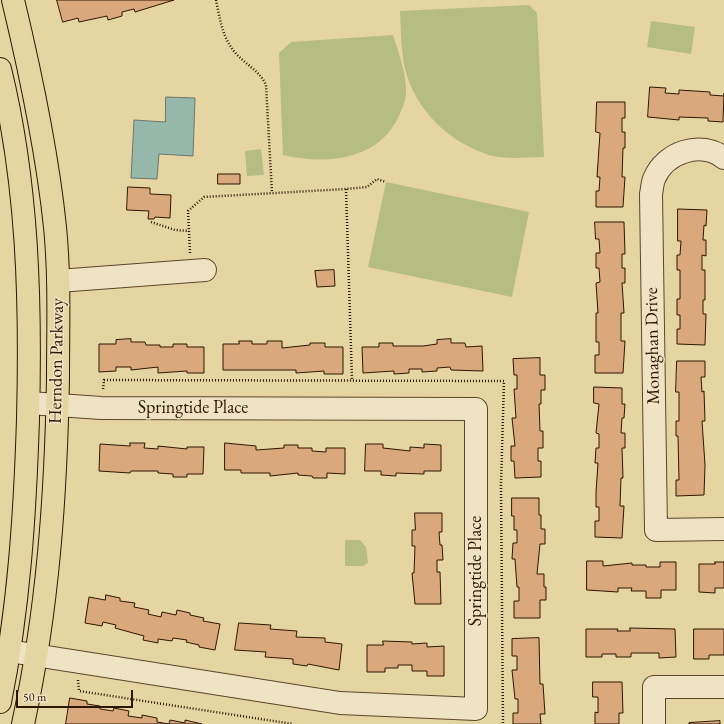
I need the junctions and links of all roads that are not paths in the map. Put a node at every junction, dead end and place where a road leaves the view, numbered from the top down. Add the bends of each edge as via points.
1 (13, 0) edge
2 (0, 69) edge
3 (724, 158) edge
4 (196, 264) road end
5 (58, 281) junction
6 (29, 403) junction
7 (57, 406) junction
8 (724, 529) edge
9 (9, 651) junction
10 (36, 655) junction
11 (724, 687) edge
12 (0, 702) edge
13 (23, 724) edge
14 (654, 724) edge

1 - 5 main road, Herndon Parkway via 40,117 54,226
2 - 6 main road, Herndon Parkway via 16,151 26,230 30,311
3 - 8 street, Monaghan Drive via 716,152 703,149 688,150 675,156 663,166 654,179 651,194 656,530
4 - 5 street
5 - 7 main road, Herndon Parkway
6 - 7 street, Springtide Place
6 - 9 main road, Herndon Parkway via 24,529
7 - 10 main road, Herndon Parkway via 52,521 44,608
7 - 10 street, Springtide Place via 476,409 476,709 340,703
9 - 10 street, Springtide Place
9 - 12 main road, Herndon Parkway
10 - 13 main road, Herndon Parkway
11 - 14 street via 654,687

